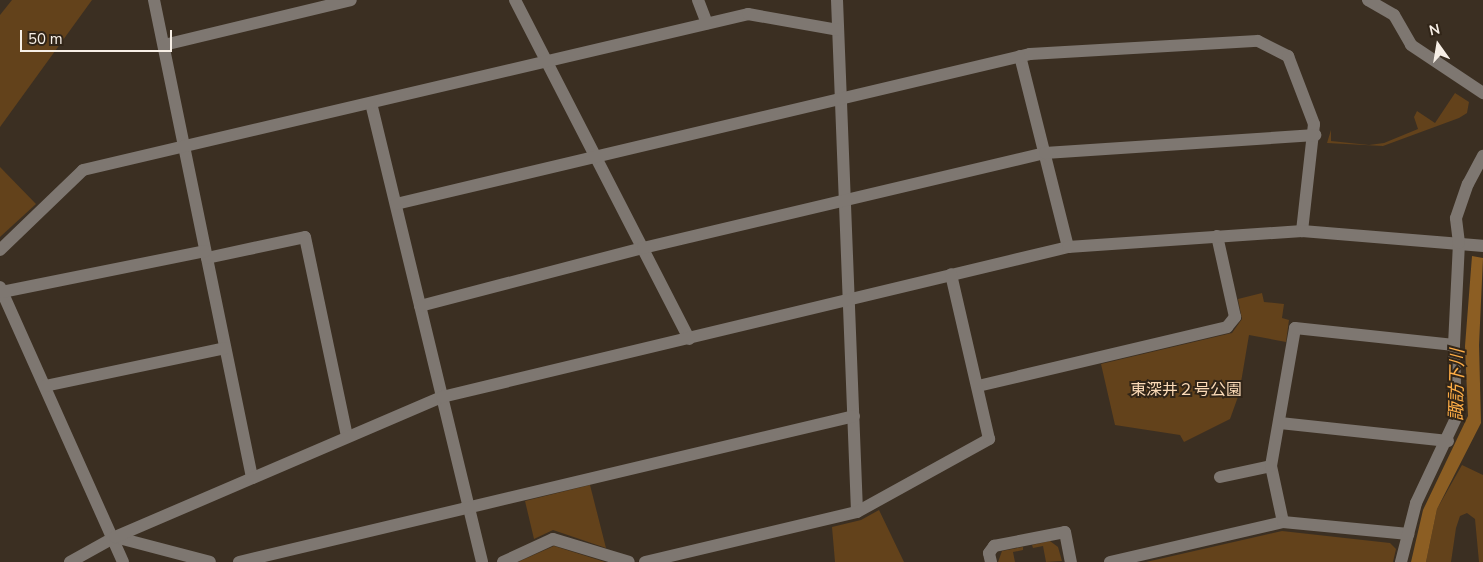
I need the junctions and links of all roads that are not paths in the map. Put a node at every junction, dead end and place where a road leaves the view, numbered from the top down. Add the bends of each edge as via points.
1 (154, 0) edge
2 (351, 0) edge
3 (515, 0) edge
4 (698, 0) edge
5 (1368, 0) edge
6 (840, 1) edge
7 (706, 23) junction
8 (838, 30) junction
9 (164, 45) junction
10 (1020, 56) junction
11 (546, 60) junction
12 (1483, 93) edge
13 (842, 97) junction
14 (371, 103) junction
15 (1315, 135) junction
16 (185, 147) junction
17 (1045, 153) junction
18 (1483, 156) edge
19 (596, 157) junction
20 (845, 201) junction
21 (396, 204) junction
22 (1302, 231) junction
23 (1217, 236) junction
24 (1460, 243) junction
25 (1483, 246) edge
26 (643, 248) junction
27 (1068, 248) junction
28 (0, 250) edge
29 (206, 254) junction
30 (951, 274) junction
31 (1, 289) edge
32 (850, 299) junction
33 (420, 306) junction
34 (689, 339) junction
35 (1454, 345) junction
36 (225, 348) junction
37 (45, 386) junction
38 (978, 386) junction
39 (442, 397) junction
40 (854, 416) junction
41 (1280, 423) junction
42 (347, 437) junction
43 (1448, 441) junction
44 (1271, 466) junction
45 (1220, 477) dead end
46 (252, 478) junction
47 (468, 507) junction
48 (857, 512) junction
49 (1282, 522) junction
50 (1408, 534) junction
51 (114, 537) junction
52 (70, 562) edge
53 (123, 562) edge
54 (210, 562) edge
55 (239, 562) edge
56 (482, 562) edge
57 (502, 562) edge
58 (629, 562) edge
59 (645, 562) edge
60 (991, 562) edge
61 (1071, 562) edge
62 (1110, 562) edge
63 (1401, 562) edge

1 - 9 street
2 - 9 street
3 - 11 street
4 - 7 street
5 - 12 street via 1394,15 1411,45
6 - 8 street
7 - 8 street via 748,14
7 - 11 street
8 - 13 street
9 - 16 street
10 - 13 street
10 - 15 street via 1258,41 1288,56
10 - 17 street
11 - 14 street
11 - 19 street
13 - 19 street
13 - 20 street
14 - 16 street
14 - 21 street
15 - 17 street
15 - 22 street
16 - 28 street via 83,170
16 - 29 street
17 - 20 street
17 - 27 street
18 - 24 street via 1468,184 1456,218
19 - 21 street
19 - 26 street
20 - 26 street
20 - 32 street
21 - 33 street
22 - 23 street
22 - 24 street
23 - 27 street
23 - 38 street via 1235,317 1227,327
24 - 25 street
24 - 35 street
26 - 33 street
26 - 34 street
27 - 30 street
29 - 31 street
29 - 36 street
29 - 42 street via 305,237
30 - 32 street
30 - 38 street
31 - 37 street
32 - 34 street
32 - 40 street
33 - 39 street
34 - 39 street
35 - 41 street via 1295,328
35 - 43 street via 1456,418
36 - 37 street
36 - 46 street
37 - 51 street
38 - 48 street via 989,439
39 - 42 street
39 - 47 street
40 - 47 street
40 - 48 street
41 - 43 street
41 - 44 street
42 - 46 street
43 - 50 street via 1416,503
44 - 45 street
44 - 49 street
46 - 51 street
47 - 55 street
47 - 56 street
48 - 59 street
49 - 50 street
49 - 62 street
50 - 63 street
51 - 52 street
51 - 53 street
51 - 54 street
57 - 58 street via 553,539
60 - 61 street via 994,546 1065,532

